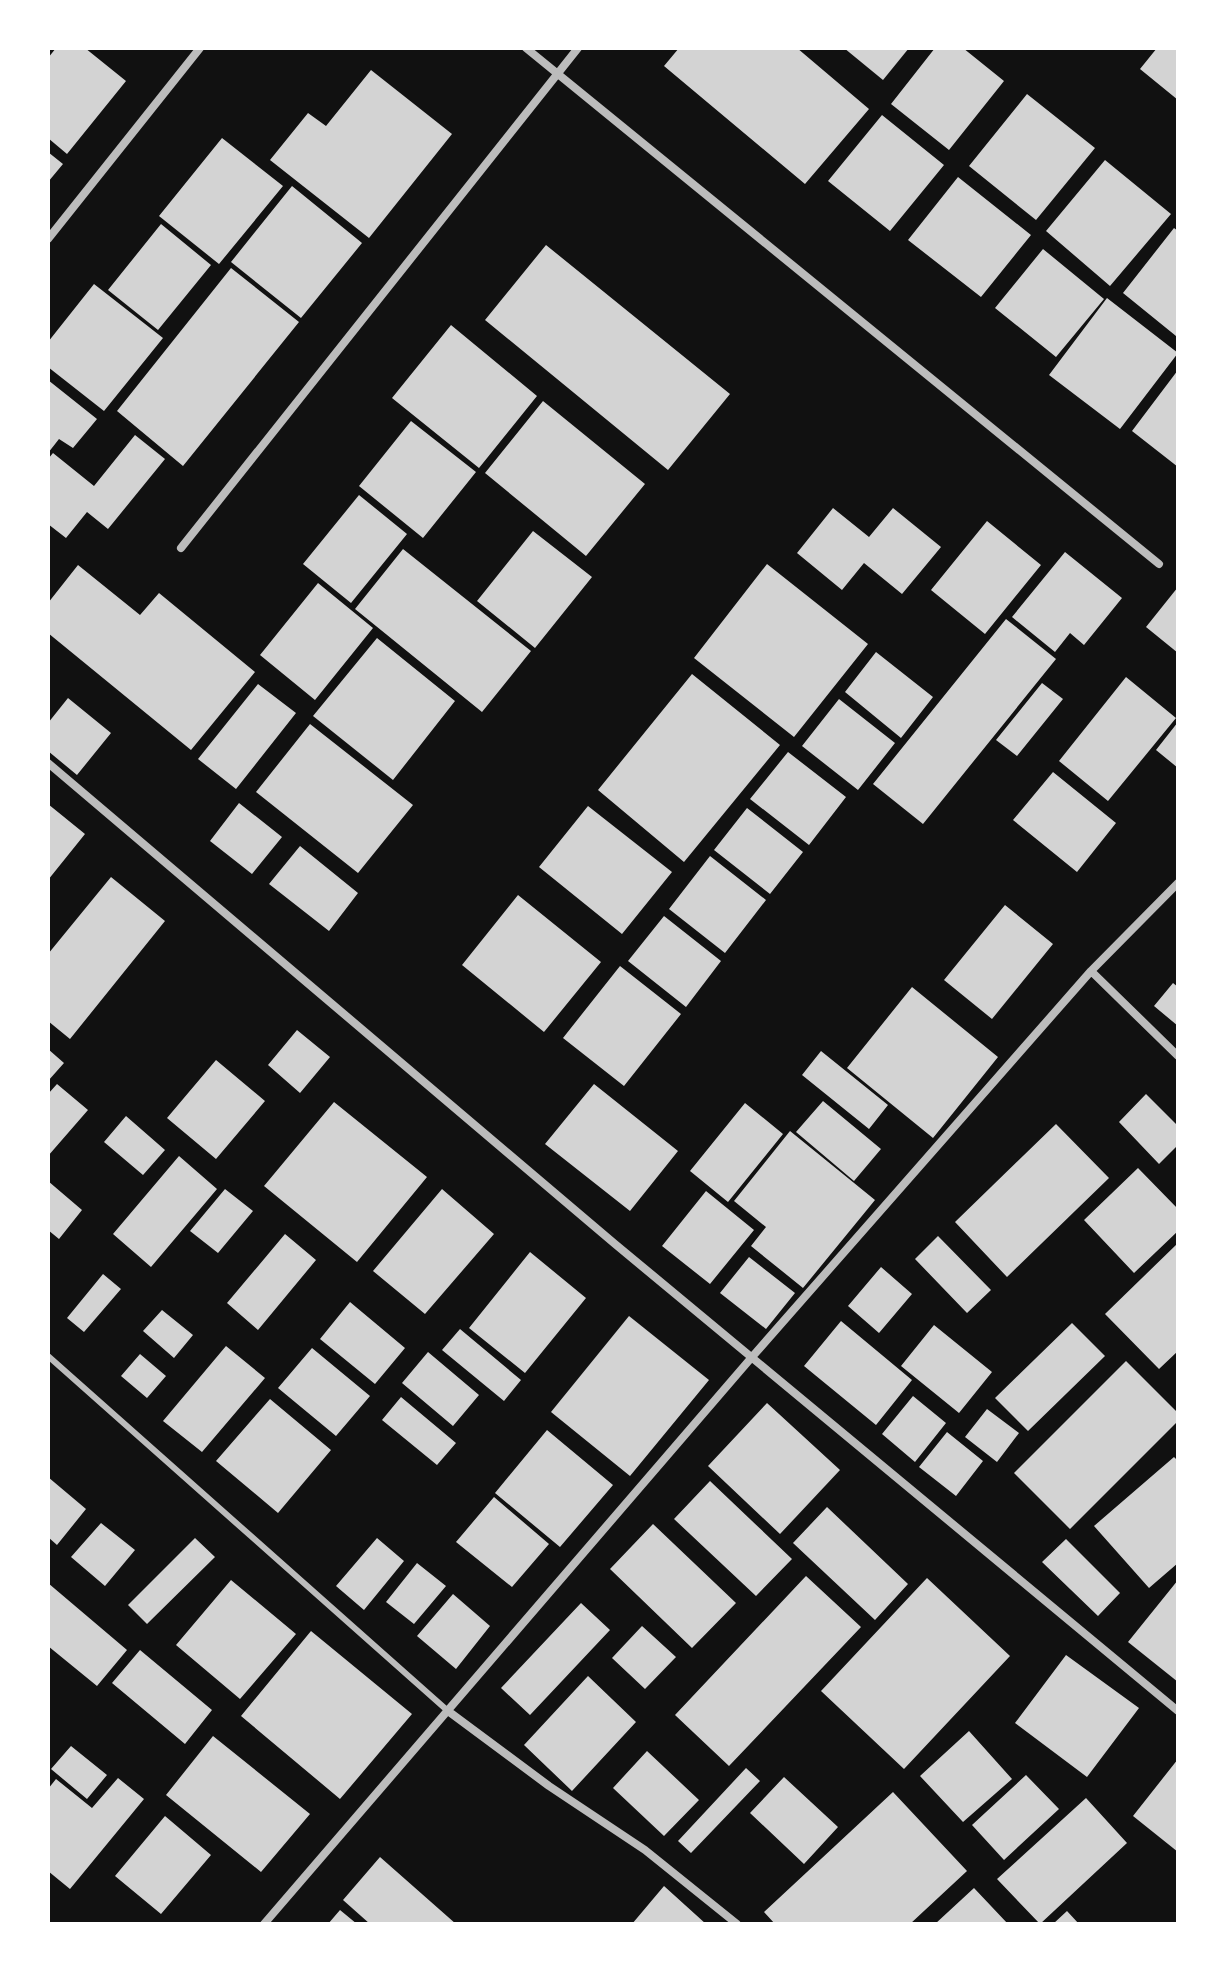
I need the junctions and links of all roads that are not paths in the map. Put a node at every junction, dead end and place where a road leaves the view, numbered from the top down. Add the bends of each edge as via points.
1 (200, 48) edge
2 (526, 48) edge
3 (578, 48) edge
4 (557, 74) junction
5 (48, 239) edge
6 (181, 548) dead end
7 (1159, 564) dead end
8 (48, 763) edge
9 (1178, 883) edge
10 (1091, 971) junction
11 (1178, 1056) edge
12 (48, 1356) edge
13 (752, 1357) junction
14 (448, 1711) junction
15 (1178, 1711) edge
16 (264, 1924) edge
17 (737, 1924) edge

1 - 5 street
2 - 4 street
3 - 4 street
4 - 6 street
4 - 7 street
8 - 13 street
9 - 10 street
10 - 11 street
10 - 13 street
12 - 14 lane
13 - 14 street
13 - 15 street
14 - 16 street
14 - 17 street via 645,1850

